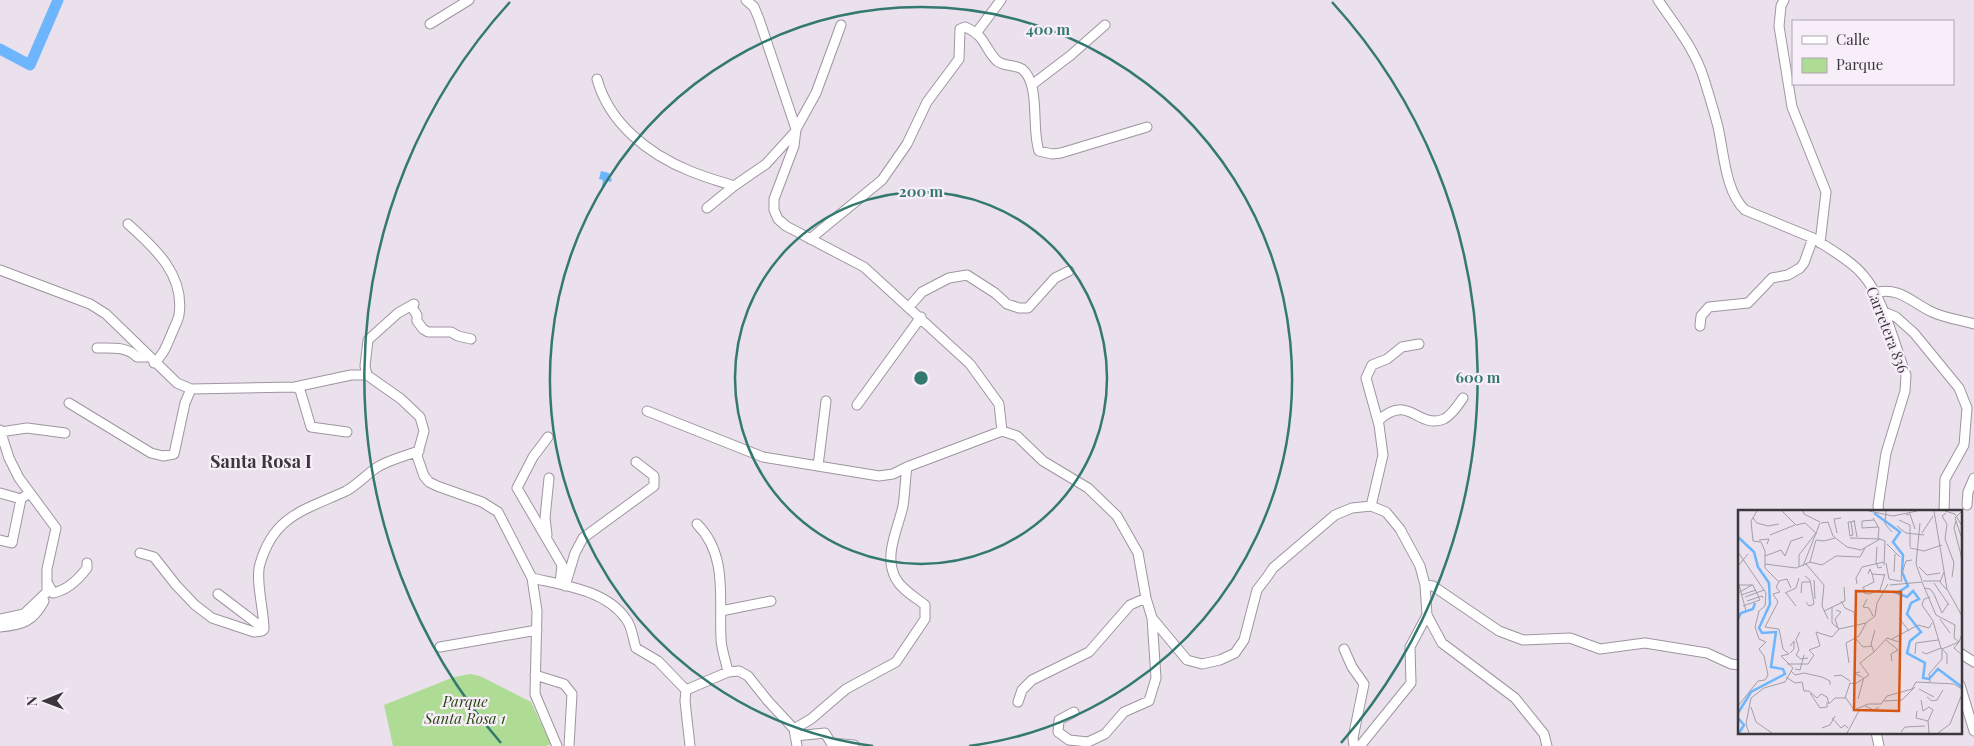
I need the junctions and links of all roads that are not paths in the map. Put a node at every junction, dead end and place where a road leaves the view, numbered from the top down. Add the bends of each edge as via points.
1 (469, 0) edge
2 (746, 0) edge
3 (1001, 0) edge
4 (1658, 0) edge
5 (1784, 0) edge
6 (430, 24) dead end
7 (841, 25) dead end
8 (1105, 25) dead end
9 (977, 32) junction
10 (596, 79) dead end
11 (1032, 84) junction
12 (1147, 127) dead end
13 (797, 130) junction
14 (734, 186) junction
15 (707, 208) dead end
16 (128, 224) dead end
17 (810, 239) junction
18 (1817, 240) junction
19 (0, 270) edge
20 (1069, 271) dead end
21 (1874, 293) junction
22 (909, 307) junction
23 (1882, 311) junction
24 (921, 317) junction
25 (1974, 324) edge
26 (1700, 326) dead end
27 (471, 339) dead end
28 (1419, 344) dead end
29 (97, 348) dead end
30 (151, 360) junction
31 (367, 375) junction
32 (295, 387) junction
33 (191, 388) junction
34 (1462, 398) dead end
35 (826, 401) dead end
36 (69, 403) dead end
37 (857, 405) dead end
38 (647, 411) dead end
39 (1378, 421) junction
40 (1970, 425) edge
41 (0, 431) edge
42 (1002, 431) junction
43 (347, 432) dead end
44 (65, 433) dead end
45 (548, 437) dead end
46 (419, 451) junction
47 (636, 462) dead end
48 (818, 466) junction
49 (907, 467) junction
50 (549, 478) dead end
51 (1974, 478) edge
52 (29, 492) junction
53 (0, 493) edge
54 (21, 499) junction
55 (1967, 505) dead end
56 (1371, 506) junction
57 (1879, 510) edge
58 (1944, 510) edge
59 (697, 524) dead end
60 (0, 540) edge
61 (548, 542) junction
62 (140, 552) dead end
63 (87, 563) dead end
64 (532, 578) junction
65 (563, 585) junction
66 (1425, 585) junction
67 (47, 588) junction
68 (218, 594) dead end
69 (1146, 598) junction
70 (771, 601) dead end
71 (721, 611) junction
72 (1427, 615) junction
73 (1152, 618) junction
74 (0, 619) edge
75 (0, 627) edge
76 (264, 629) junction
77 (537, 630) junction
78 (440, 647) dead end
79 (1344, 649) dead end
80 (1962, 654) edge
81 (1974, 662) edge
82 (1738, 665) edge
83 (728, 672) junction
84 (536, 675) junction
85 (686, 690) junction
86 (1962, 692) edge
87 (1018, 702) dead end
88 (1074, 712) dead end
89 (1974, 731) edge
90 (794, 732) junction
91 (691, 745) edge
92 (854, 745) dead end
93 (556, 746) edge
94 (569, 746) edge
95 (797, 746) edge
96 (1354, 746) edge
97 (1360, 746) edge
98 (1547, 746) edge

1 - 6 street
2 - 13 street via 754,7 759,19
3 - 9 street
4 - 18 street, Carretera 836 via 1699,65 1718,127 1731,188 1739,204
5 - 18 street via 1779,26 1792,107 1826,192
7 - 13 street via 816,94
8 - 11 street
9 - 11 street via 997,61 1021,69
9 - 17 street via 965,27 960,29 959,59 927,102 907,144 882,180
10 - 14 street via 618,122 655,153 689,171
11 - 12 street via 1035,138 1039,151 1044,153 1061,153
13 - 14 street via 766,164
13 - 17 street via 774,199 774,210 786,226
14 - 15 street
16 - 30 street via 155,248 174,277 179,294 179,316 163,353
17 - 22 street via 864,267
18 - 21 street, Carretera 836 via 1862,273
18 - 26 street via 1795,272 1772,278 1748,303 1709,307 1701,316
19 - 30 street via 90,304 106,314
20 - 22 street via 1055,278 1028,308 1008,304 967,275 949,278 922,292
21 - 23 street, Carretera 836
21 - 25 street via 1895,292 1932,311
22 - 24 street
23 - 40 street via 1896,317 1914,333 1960,388
23 - 57 street, Carretera 836 via 1906,382 1886,453
24 - 37 street
24 - 42 street via 970,364 999,404
27 - 31 street via 451,332 428,332 417,321 412,305 368,340
28 - 39 street via 1402,348 1372,365 1366,378
29 - 30 street via 130,351 137,357
30 - 33 street via 177,383
31 - 32 street
31 - 46 street via 420,417 424,431
32 - 33 street
32 - 43 street via 300,390 311,427
33 - 36 street via 174,454 169,456 151,453
34 - 39 street via 1444,419 1424,418 1401,409 1393,410
35 - 48 street
38 - 48 street via 763,457
39 - 56 street via 1383,455
40 - 58 street via 1964,445 1945,479
41 - 44 street via 27,428
41 - 52 street via 9,458
42 - 49 street
42 - 69 street via 1017,436 1043,460 1088,488 1117,516 1138,553
45 - 61 street via 517,488
46 - 64 street via 422,471 429,482 482,502 498,512
46 - 76 street via 378,466 348,490 294,514 281,526 259,565
47 - 65 street via 654,476 654,486 583,538 574,552
48 - 49 street via 879,476
49 - 90 street via 903,507 892,547 892,566 902,587 925,605 925,619 896,662 846,689
50 - 61 street
51 - 55 street
52 - 54 street
52 - 67 street via 56,528 47,569
53 - 54 street
54 - 60 street via 12,543
56 - 66 street via 1386,512 1400,529 1420,566
56 - 73 street via 1352,508 1335,515 1273,568 1258,590 1244,640 1235,652 1220,660 1202,664 1187,660
59 - 71 street via 706,533 720,569
61 - 65 street via 562,565
62 - 76 street via 154,557 195,605 212,618 254,632
63 - 67 street via 81,576 62,591 53,592
64 - 65 street
64 - 77 street
65 - 85 street via 597,595 617,609 627,620 636,648 658,661
66 - 72 street
66 - 82 street via 1433,586 1499,631 1523,640 1570,638 1600,650 1645,643 1707,653
67 - 74 street via 24,614
67 - 75 street via 41,606 31,619 22,624
68 - 76 street
69 - 73 street
69 - 87 street via 1130,605 1089,652 1032,680 1022,690
70 - 71 street
71 - 83 street via 721,640
72 - 97 street via 1410,647 1410,683
72 - 98 street via 1447,649 1515,698 1544,734
73 - 88 street via 1156,678 1149,701 1124,712 1105,734 1088,742 1069,740 1058,732 1059,720
77 - 78 street
77 - 84 street
79 - 96 street via 1364,684
80 - 81 street
83 - 85 street
83 - 90 street via 740,671 748,676
84 - 93 street via 535,694
84 - 94 street via 564,684 572,694
85 - 91 street
86 - 89 street
90 - 92 street via 825,733 831,743
90 - 95 street

